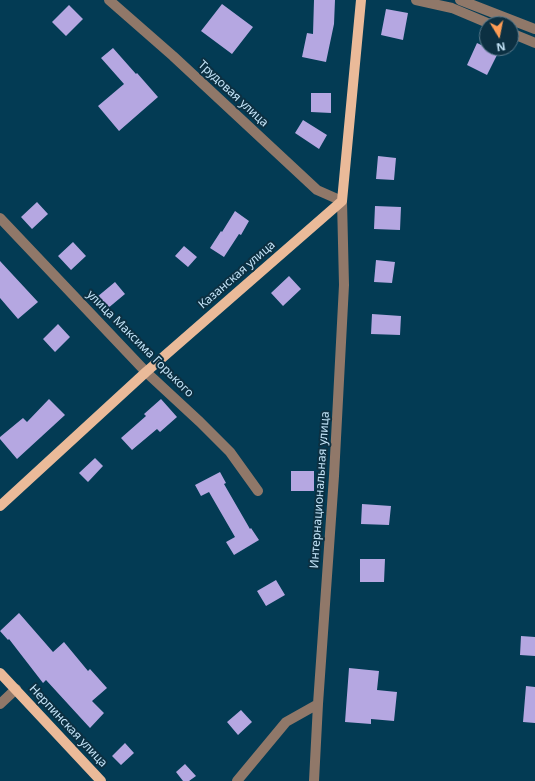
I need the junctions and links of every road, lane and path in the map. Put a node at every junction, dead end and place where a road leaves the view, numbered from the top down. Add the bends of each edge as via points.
1 (109, 0) edge
2 (361, 0) edge
3 (416, 0) edge
4 (460, 0) edge
5 (479, 19) edge
6 (535, 29) edge
7 (519, 36) edge
8 (535, 43) edge
9 (342, 201) junction
10 (0, 218) edge
11 (146, 372) junction
12 (258, 491) dead end
13 (0, 506) edge
14 (0, 673) edge
15 (16, 689) junction
16 (0, 704) edge
17 (318, 704) junction
18 (100, 781) edge
19 (236, 781) edge
20 (314, 781) edge

1 - 9 street, Трудовая улица via 317,190
2 - 9 main road
3 - 5 street via 452,8
4 - 6 street
7 - 8 street
9 - 11 main road, Казанская улица
9 - 17 street, Интернациональная улица via 344,285
10 - 11 street, улица Максима Горького
11 - 12 street, улица Максима Горького via 230,452
11 - 13 main road, Казанская улица
14 - 15 main road, Нерпинская улица
15 - 16 street, Нерпинская улица
15 - 18 main road, Нерпинская улица
17 - 19 street via 286,722
17 - 20 street, Интернациональная улица

